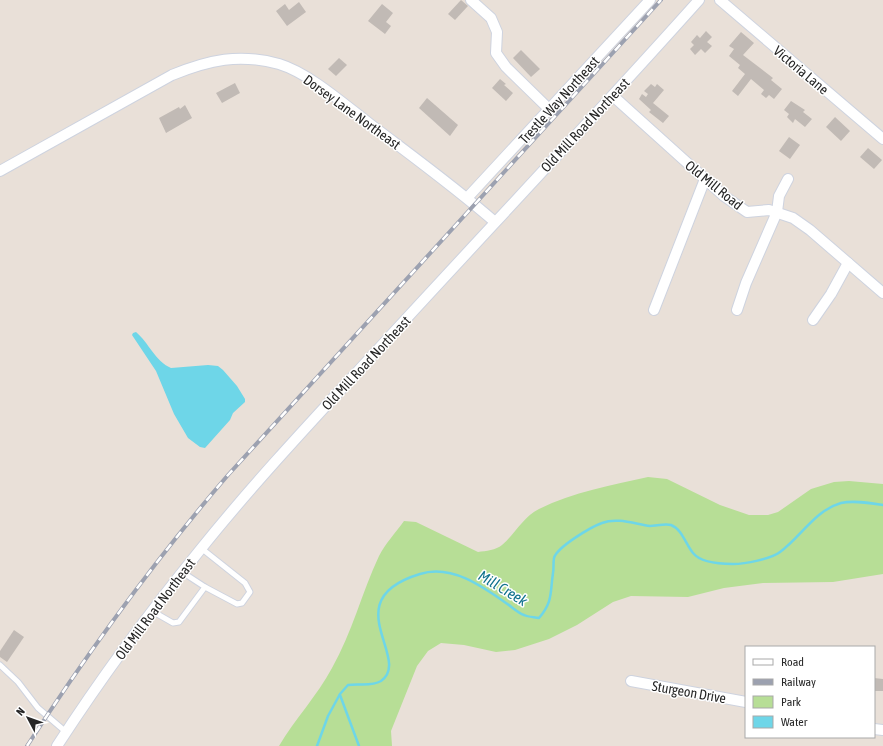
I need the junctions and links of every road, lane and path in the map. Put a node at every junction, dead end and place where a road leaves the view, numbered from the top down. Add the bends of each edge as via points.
1 (471, 0) edge
2 (650, 0) edge
3 (699, 0) edge
4 (720, 0) edge
5 (613, 96) junction
6 (550, 110) junction
7 (883, 139) edge
8 (0, 171) edge
9 (705, 179) junction
10 (788, 179) dead end
11 (467, 198) junction
12 (777, 212) junction
13 (494, 222) junction
14 (848, 263) junction
15 (883, 294) edge
16 (654, 310) dead end
17 (737, 310) dead end
18 (813, 320) dead end
19 (201, 548) junction
20 (182, 572) junction
21 (205, 587) junction
22 (152, 612) junction
23 (0, 665) edge
24 (631, 681) dead end
25 (745, 702) edge
26 (66, 732) junction
27 (57, 746) edge

1 - 6 street via 491,18 497,32 496,53 506,68
2 - 6 street, Trestle Way Northeast
3 - 5 street, Old Mill Road Northeast
4 - 7 street, Victoria Lane
5 - 9 street, Old Mill Road
5 - 13 street, Old Mill Road Northeast
6 - 11 street, Trestle Way Northeast
8 - 11 street, Dorsey Lane Northeast via 172,75 198,64 227,58 254,59 280,64 310,79
9 - 12 street, Old Mill Road via 747,212
9 - 16 street
10 - 12 street via 778,196
11 - 13 street, Dorsey Lane Northeast
12 - 14 street, Old Mill Road via 793,218
12 - 17 street
13 - 19 street, Old Mill Road Northeast via 281,455
14 - 15 street, Old Mill Road
14 - 18 street
19 - 20 street, Old Mill Road Northeast
19 - 21 lane via 245,583 250,592 242,604 237,604
20 - 21 lane
20 - 22 street, Old Mill Road Northeast
21 - 22 lane via 176,624
22 - 26 street, Old Mill Road Northeast
23 - 26 lane via 18,682 38,708
24 - 25 street, Sturgeon Drive
26 - 27 street, Old Mill Road Northeast

